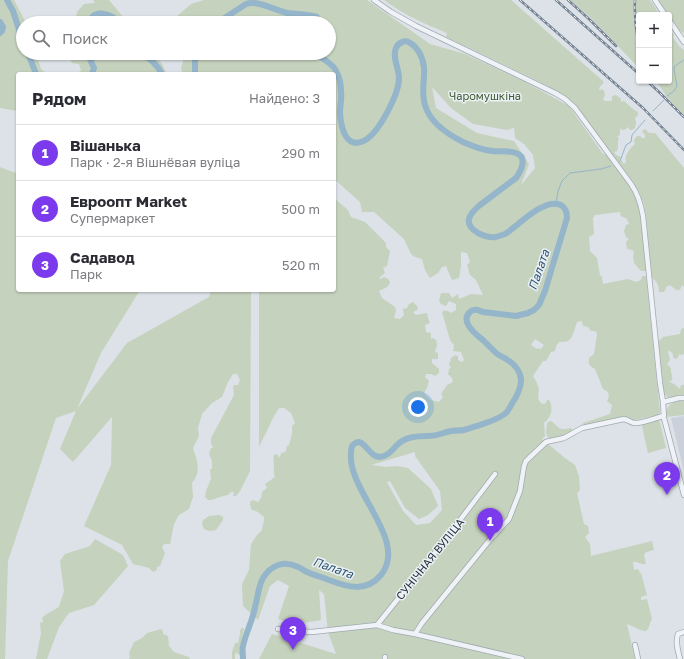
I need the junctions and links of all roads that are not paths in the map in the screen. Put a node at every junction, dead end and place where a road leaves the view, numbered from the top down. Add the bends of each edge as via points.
1 (374, 0) edge
2 (655, 0) edge
3 (663, 12) edge
4 (672, 24) edge
5 (684, 42) edge
6 (684, 398) edge
7 (663, 402) junction
8 (663, 416) junction
9 (496, 474) dead end
10 (684, 495) edge
11 (377, 625) junction
12 (278, 629) dead end
13 (682, 632) edge
14 (415, 634) junction
15 (635, 645) dead end
16 (522, 659) edge
17 (638, 659) edge
18 (680, 659) edge

1 - 7 street via 416,26 565,99 631,184 638,195 643,216
2 - 3 street
4 - 5 street
6 - 7 street
7 - 8 street
8 - 10 street
8 - 14 street via 635,423 624,419 582,428 564,438 546,442 526,461 520,491 509,519
9 - 11 street, СУНІЧНАЯ ВУЛІЦА
11 - 12 street via 312,632
11 - 14 street
13 - 18 street via 678,634 676,642
14 - 16 street
15 - 17 street

